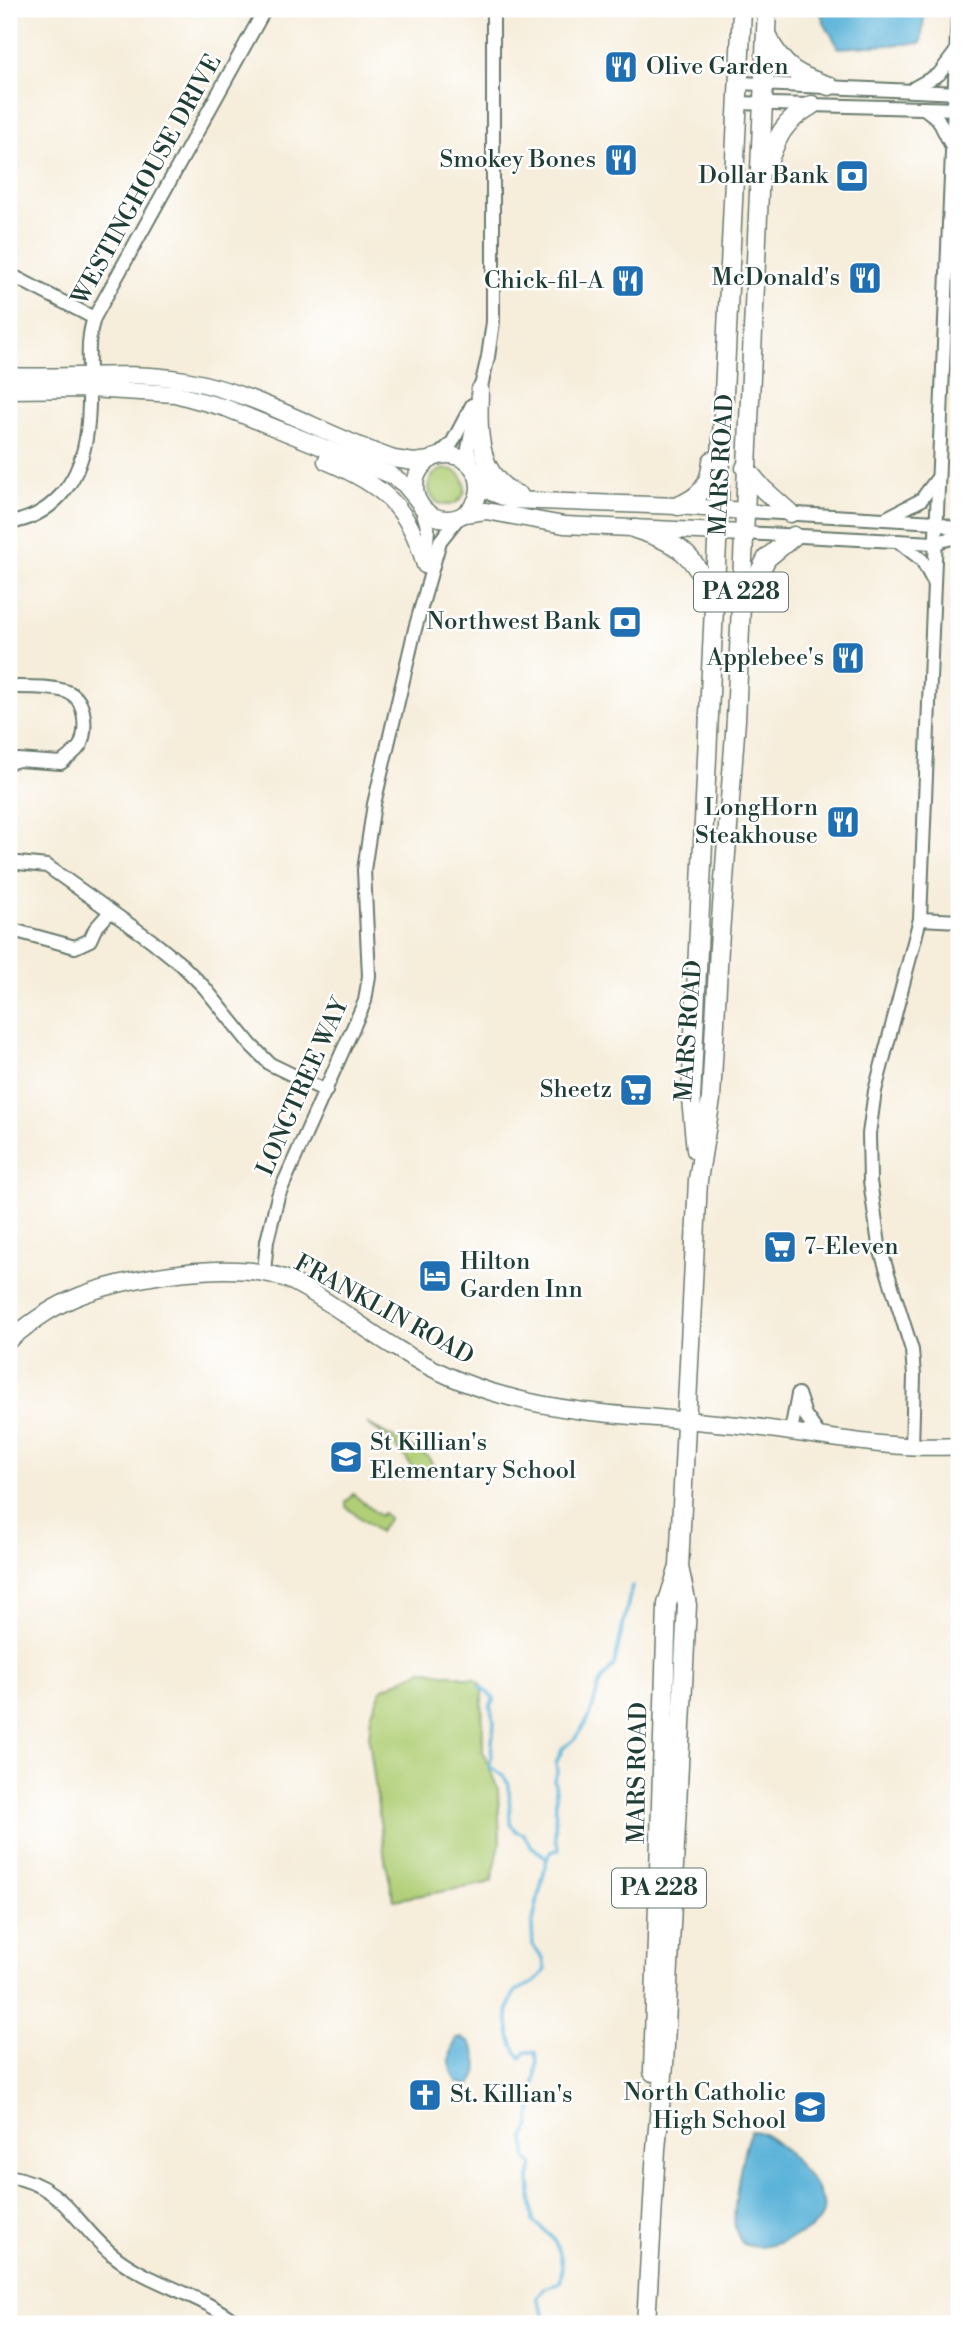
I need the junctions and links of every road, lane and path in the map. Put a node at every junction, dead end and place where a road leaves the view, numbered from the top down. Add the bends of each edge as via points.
1 (265, 9) edge
2 (493, 9) edge
3 (742, 9) edge
4 (767, 9) edge
5 (958, 9) edge
6 (766, 33) junction
7 (956, 49) junction
8 (739, 83) junction
9 (765, 84) junction
10 (829, 86) junction
11 (909, 90) junction
12 (957, 92) edge
13 (738, 103) junction
14 (764, 104) junction
15 (812, 105) junction
16 (925, 109) junction
17 (957, 110) edge
18 (952, 151) junction
19 (761, 182) junction
20 (9, 274) edge
21 (729, 308) junction
22 (94, 318) junction
23 (9, 376) edge
24 (89, 383) junction
25 (480, 389) junction
26 (9, 390) edge
27 (208, 403) junction
28 (325, 441) junction
29 (433, 459) junction
30 (745, 468) junction
31 (475, 472) junction
32 (938, 473) junction
33 (536, 500) junction
34 (420, 504) junction
35 (678, 506) junction
36 (718, 509) junction
37 (744, 510) junction
38 (790, 513) junction
39 (461, 516) junction
40 (883, 519) junction
41 (936, 522) junction
42 (9, 523) edge
43 (635, 529) junction
44 (717, 532) junction
45 (743, 533) junction
46 (959, 533) edge
47 (794, 536) junction
48 (898, 541) junction
49 (934, 543) junction
50 (425, 565) junction
51 (933, 583) junction
52 (714, 606) junction
53 (740, 609) junction
54 (415, 629) junction
55 (9, 687) edge
56 (9, 763) edge
57 (9, 862) edge
58 (110, 912) junction
59 (920, 919) junction
60 (959, 921) edge
61 (9, 929) edge
62 (326, 1091) junction
63 (698, 1174) junction
64 (264, 1272) junction
65 (9, 1340) edge
66 (686, 1420) junction
67 (791, 1431) junction
68 (820, 1436) junction
69 (959, 1446) edge
70 (912, 1448) junction
71 (9, 2176) edge
72 (239, 2324) edge
73 (646, 2324) edge

1 - 22 street, WESTINGHOUSE DRIVE
2 - 25 street via 493,322
3 - 8 main road, MARS ROAD / PA 228
4 - 6 main road, MARS ROAD / PA 228
5 - 7 street
6 - 9 main road, MARS ROAD / PA 228
6 - 10 main road via 787,66
7 - 11 street via 939,74
7 - 12 street
8 - 9 street
8 - 13 main road, MARS ROAD / PA 228
9 - 10 street
9 - 14 main road, MARS ROAD / PA 228
10 - 11 street
11 - 12 street
12 - 17 street
13 - 14 street
13 - 21 main road, MARS ROAD / PA 228
14 - 15 street
14 - 19 main road, MARS ROAD / PA 228
15 - 16 street
15 - 19 main road via 784,126
16 - 17 street
16 - 18 street via 942,126
17 - 18 street
18 - 32 street
19 - 30 main road, MARS ROAD / PA 228
20 - 22 street
21 - 35 main road via 716,394 711,473 704,490
21 - 36 main road, MARS ROAD / PA 228
22 - 24 street, WESTINGHOUSE DRIVE via 88,342
23 - 24 street
24 - 26 street
24 - 27 street
24 - 28 street via 168,378 207,385 252,400
24 - 42 street, WESTINGHOUSE DRIVE via 83,456 69,487 48,510
25 - 29 street via 452,443
25 - 31 street via 469,441
25 - 33 street via 479,420 490,471 508,489
27 - 28 street
27 - 50 street via 246,426 356,474 387,496 411,526
28 - 29 street via 394,459
28 - 34 street via 397,478
29 - 31 street via 458,457
29 - 34 street via 417,477
30 - 37 main road, MARS ROAD / PA 228
30 - 38 main road
31 - 33 street via 485,487 504,499
31 - 39 street via 478,494
32 - 40 street via 921,500
32 - 41 street
33 - 35 street
34 - 39 street via 437,517
34 - 50 street via 428,530
35 - 36 street
36 - 37 street
36 - 44 main road, MARS ROAD / PA 228
37 - 38 street
37 - 45 main road, MARS ROAD / PA 228
38 - 40 street
39 - 43 street via 486,511 564,525
39 - 54 street via 440,541
40 - 41 street
41 - 46 street
41 - 49 street
43 - 44 street
43 - 52 main road via 671,541 689,556
44 - 45 street
44 - 52 main road, MARS ROAD / PA 228
45 - 47 street
45 - 53 main road, MARS ROAD / PA 228
46 - 49 street
47 - 48 street
47 - 53 main road via 766,558
48 - 49 street
48 - 51 street via 922,560
49 - 51 street
50 - 54 street
51 - 59 street
52 - 63 main road, MARS ROAD / PA 228 via 691,1098
53 - 63 main road, MARS ROAD / PA 228 via 711,1099
54 - 62 street, LONGTREE WAY via 374,804 364,870 368,991
55 - 56 street via 70,693 80,701 84,720 81,744 61,763
57 - 58 street via 47,866
58 - 61 street via 90,940 75,947
58 - 62 street via 182,965 270,1064
59 - 60 street
59 - 70 street via 875,1091 869,1134 879,1245 912,1350
62 - 64 street, LONGTREE WAY via 278,1196
63 - 66 main road, MARS ROAD / PA 228
64 - 65 street, FRANKLIN ROAD via 186,1273 115,1285 71,1299 37,1317
64 - 66 street, FRANKLIN ROAD via 291,1281 429,1366 501,1395 584,1411
66 - 67 street, FRANKLIN ROAD
66 - 73 main road, MARS ROAD / PA 228 via 679,1567 687,1605
67 - 68 street, FRANKLIN ROAD
67 - 68 street via 798,1394 805,1415
68 - 70 street, FRANKLIN ROAD
69 - 70 street, FRANKLIN ROAD
71 - 72 street via 50,2191 114,2256 135,2270

